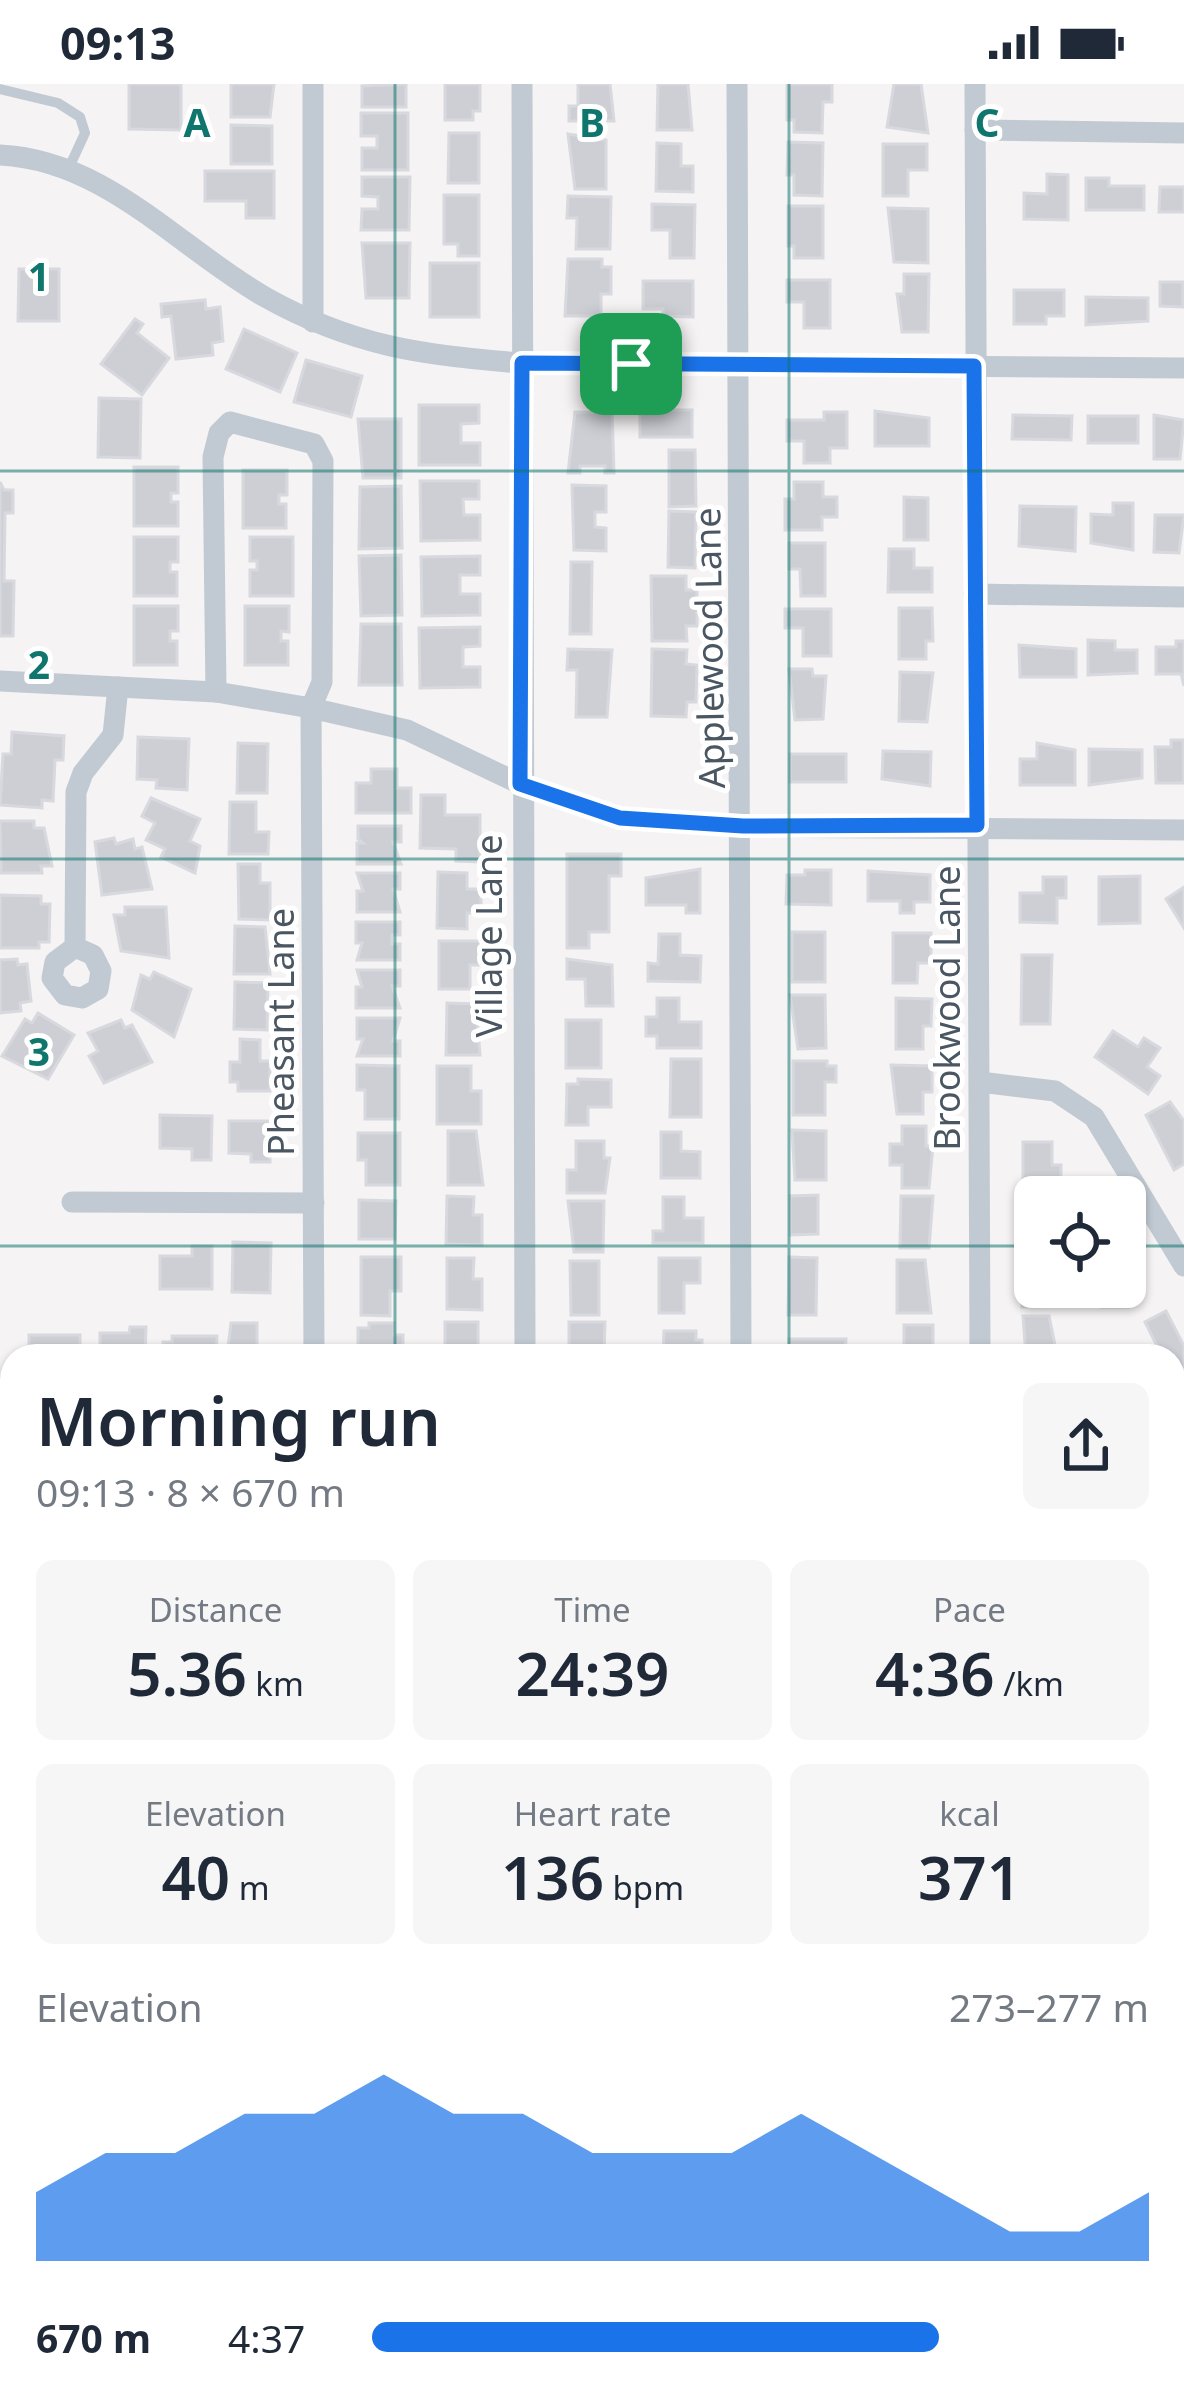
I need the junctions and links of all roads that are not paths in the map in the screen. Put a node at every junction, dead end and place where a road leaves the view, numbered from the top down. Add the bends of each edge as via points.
1 (313, 84) edge
2 (523, 84) edge
3 (737, 84) edge
4 (975, 84) edge
5 (0, 89) edge
6 (975, 130) junction
7 (1184, 133) edge
8 (0, 155) edge
9 (66, 173) junction
10 (313, 322) junction
11 (522, 363) junction
12 (739, 365) junction
13 (974, 366) junction
14 (1184, 368) edge
15 (974, 594) junction
16 (1184, 597) edge
17 (0, 681) edge
18 (118, 687) junction
19 (216, 692) junction
20 (311, 708) junction
21 (520, 784) junction
22 (977, 825) junction
23 (743, 826) junction
24 (1184, 830) edge
25 (75, 947) dead end
26 (980, 1082) junction
27 (72, 1202) dead end
28 (314, 1203) junction
29 (1184, 1266) edge
30 (314, 1344) edge
31 (525, 1344) edge
32 (741, 1344) edge
33 (980, 1344) edge

1 - 10 street
2 - 11 street, Village Lane
3 - 12 street, Applewood Lane
4 - 6 street, Brookwood Lane
5 - 9 lane via 80,117 86,133
6 - 7 street
6 - 13 street, Brookwood Lane
8 - 9 street
9 - 10 street via 141,206 260,294
10 - 11 street via 414,355
11 - 12 street
11 - 21 street, Village Lane
12 - 13 street
12 - 23 street, Applewood Lane
13 - 14 street
13 - 15 street, Brookwood Lane
15 - 16 street
15 - 22 street, Brookwood Lane
17 - 18 street
18 - 19 street
18 - 25 street via 112,735 78,780
19 - 20 street
19 - 20 street, Pheasant Lane via 213,457 230,422 248,423 314,444 323,461 322,682
20 - 21 street via 407,730
20 - 28 street, Pheasant Lane
21 - 23 street via 620,818
21 - 31 street, Village Lane
22 - 23 street
22 - 24 street
22 - 26 street, Brookwood Lane
23 - 32 street, Applewood Lane
26 - 29 street via 1055,1091 1094,1117
26 - 33 street, Brookwood Lane
27 - 28 street
28 - 30 street, Pheasant Lane

